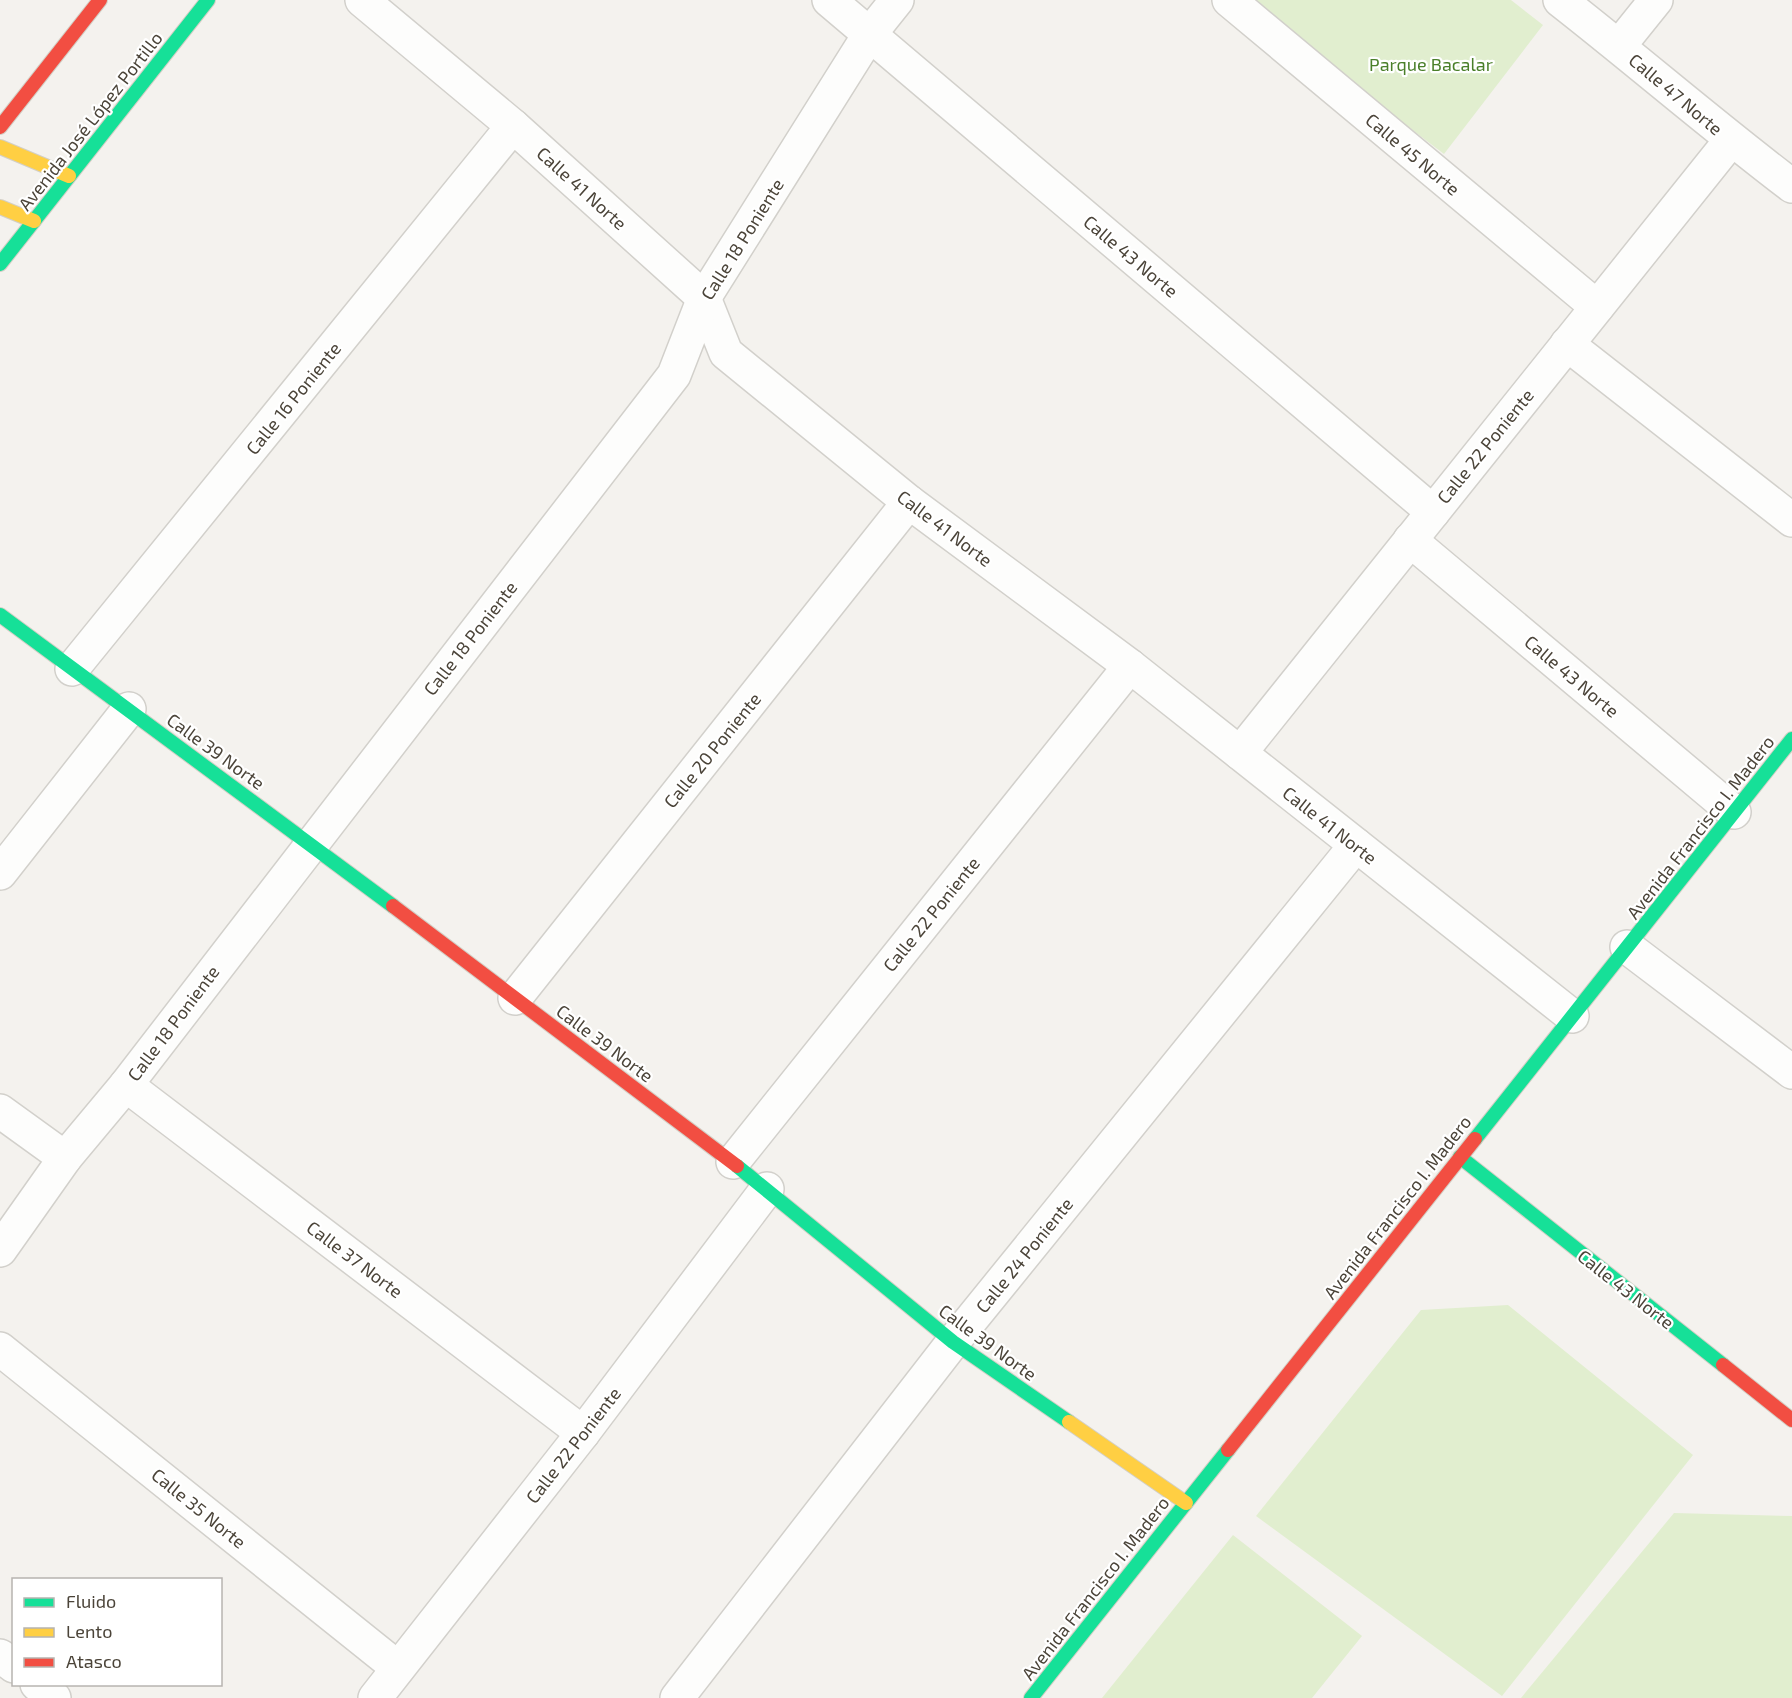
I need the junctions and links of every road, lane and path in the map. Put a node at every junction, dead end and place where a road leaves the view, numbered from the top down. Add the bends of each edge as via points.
1 (100, 0) edge
2 (208, 0) edge
3 (362, 0) edge
4 (829, 0) edge
5 (897, 0) edge
6 (1229, 0) edge
7 (1560, 0) edge
8 (1656, 0) edge
9 (869, 35) junction
10 (1619, 46) junction
11 (513, 126) junction
12 (0, 127) edge
13 (1731, 140) junction
14 (0, 147) edge
15 (69, 176) junction
16 (1792, 186) edge
17 (0, 207) edge
18 (34, 221) junction
19 (0, 264) edge
20 (704, 298) junction
21 (1597, 307) junction
22 (1568, 344) junction
23 (909, 502) junction
24 (1433, 512) junction
25 (1792, 520) edge
26 (1410, 540) junction
27 (0, 615) edge
28 (1130, 666) junction
29 (72, 669) junction
30 (129, 709) junction
31 (1792, 739) edge
32 (1240, 753) junction
33 (1734, 812) junction
34 (311, 844) junction
35 (1356, 845) junction
36 (0, 873) edge
37 (1627, 946) junction
38 (515, 998) junction
39 (1572, 1016) junction
40 (1792, 1072) edge
41 (126, 1085) junction
42 (0, 1111) edge
43 (1460, 1157) junction
44 (65, 1158) junction
45 (733, 1162) junction
46 (767, 1189) junction
47 (0, 1250) edge
48 (953, 1342) junction
49 (0, 1349) edge
50 (1792, 1420) edge
51 (583, 1433) junction
52 (1186, 1503) junction
53 (398, 1668) junction
54 (34, 1686) edge
55 (39, 1686) edge
56 (25, 1698) edge
57 (54, 1698) edge
58 (375, 1698) edge
59 (677, 1698) edge
60 (1031, 1698) edge

1 - 12 street
2 - 15 street, Avenida José López Portillo
3 - 11 street, Calle 41 Norte
4 - 9 street, Calle 43 Norte
5 - 9 street, Calle 18 Poniente
6 - 21 street, Calle 45 Norte
7 - 10 street, Calle 47 Norte
8 - 10 street
9 - 20 street, Calle 18 Poniente
9 - 24 street, Calle 43 Norte
10 - 13 street, Calle 47 Norte
11 - 20 street, Calle 41 Norte
11 - 29 street, Calle 16 Poniente
13 - 16 street, Calle 47 Norte
13 - 21 street, Calle 22 Poniente
14 - 15 street
15 - 18 street, Avenida José López Portillo
17 - 18 street
18 - 19 street, Avenida José López Portillo
20 - 23 street, Calle 41 Norte via 726,353
20 - 34 street, Calle 18 Poniente via 674,375
21 - 22 street, Calle 22 Poniente
22 - 24 street, Calle 22 Poniente
22 - 25 street
23 - 28 street, Calle 41 Norte
23 - 38 street, Calle 20 Poniente
24 - 26 street, Calle 22 Poniente
26 - 32 street, Calle 22 Poniente
26 - 33 street, Calle 43 Norte
27 - 29 street, Calle 39 Norte
28 - 32 street, Calle 41 Norte
28 - 45 street, Calle 22 Poniente
29 - 30 street, Calle 39 Norte
30 - 34 street, Calle 39 Norte
30 - 36 street
31 - 33 street, Avenida Francisco I. Madero
32 - 35 street, Calle 41 Norte
33 - 37 street, Avenida Francisco I. Madero
34 - 38 street, Calle 39 Norte
34 - 41 street, Calle 18 Poniente
35 - 39 street, Calle 41 Norte
35 - 48 street, Calle 24 Poniente
37 - 39 street, Avenida Francisco I. Madero
37 - 40 street
38 - 45 street, Calle 39 Norte
39 - 43 street, Avenida Francisco I. Madero
41 - 44 street, Calle 18 Poniente
41 - 51 street, Calle 37 Norte
42 - 44 street
43 - 50 street, Calle 43 Norte
43 - 52 street, Avenida Francisco I. Madero
44 - 47 street, Calle 18 Poniente
45 - 46 street, Calle 39 Norte
46 - 48 street, Calle 39 Norte
46 - 51 street, Calle 22 Poniente
48 - 52 street, Calle 39 Norte
48 - 59 street, Calle 24 Poniente
49 - 53 street, Calle 35 Norte
51 - 53 street, Calle 22 Poniente
52 - 60 street, Avenida Francisco I. Madero
53 - 58 street, Calle 22 Poniente
54 - 56 street
55 - 57 street

